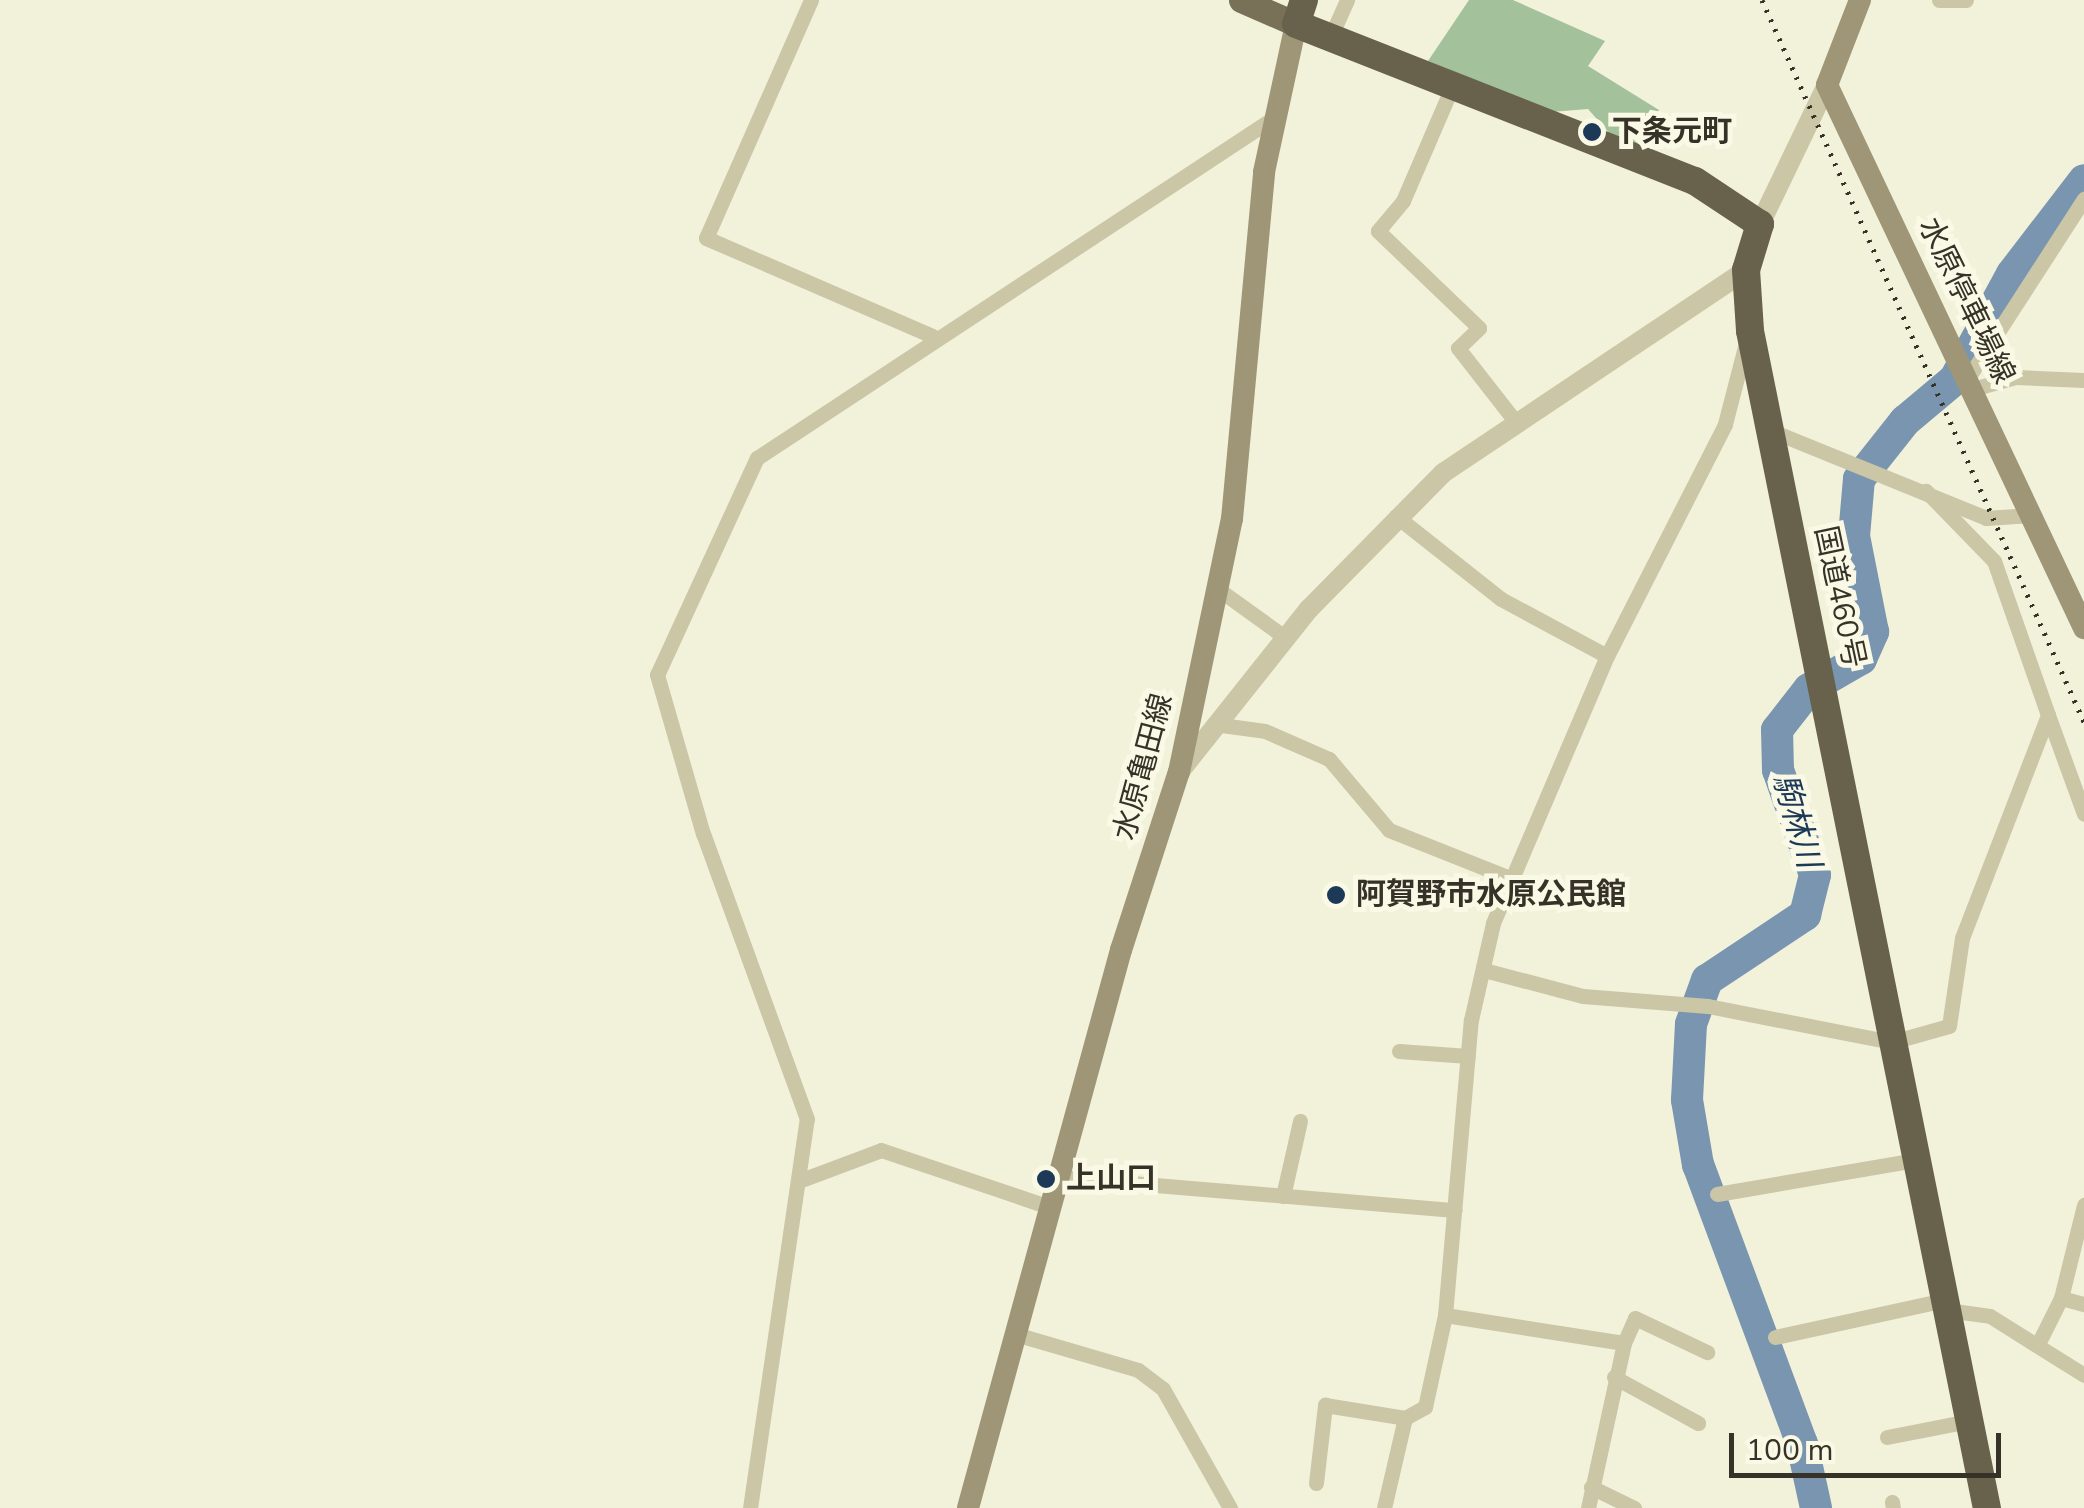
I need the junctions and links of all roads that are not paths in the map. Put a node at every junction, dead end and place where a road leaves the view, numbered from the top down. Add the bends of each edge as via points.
1 (811, 0) edge
2 (1241, 0) edge
3 (1347, 0) edge
4 (1860, 0) edge
5 (1939, 0) edge
6 (1966, 0) edge
7 (1300, 12) edge
8 (1330, 38) junction
9 (1827, 86) junction
10 (1452, 87) junction
11 (1272, 119) junction
12 (2084, 199) edge
13 (1760, 224) junction
14 (1746, 270) junction
15 (1750, 331) junction
16 (933, 336) junction
17 (2084, 380) edge
18 (1973, 381) junction
19 (1514, 421) junction
20 (1772, 431) junction
21 (1926, 490) junction
22 (2031, 515) junction
23 (1396, 516) junction
24 (1218, 590) junction
25 (2084, 628) edge
26 (1286, 638) junction
27 (1607, 656) junction
28 (2048, 715) junction
29 (1214, 724) junction
30 (1179, 772) junction
31 (2084, 814) edge
32 (1512, 879) junction
33 (1484, 970) junction
34 (1892, 1042) junction
35 (1399, 1051) dead end
36 (1468, 1056) junction
37 (1300, 1122) dead end
38 (1916, 1160) junction
39 (1060, 1177) junction
40 (804, 1179) junction
41 (1717, 1194) dead end
42 (1282, 1196) junction
43 (2084, 1205) edge
44 (1052, 1208) junction
45 (1455, 1210) junction
46 (2062, 1298) junction
47 (2084, 1304) edge
48 (1945, 1305) junction
49 (1445, 1315) junction
50 (1014, 1334) junction
51 (1775, 1337) dead end
52 (1624, 1343) junction
53 (2038, 1344) junction
54 (1707, 1352) dead end
55 (2084, 1375) edge
56 (1614, 1378) junction
57 (1405, 1418) junction
58 (1969, 1421) junction
59 (1698, 1422) dead end
60 (1887, 1438) dead end
61 (1316, 1483) dead end
62 (1591, 1486) junction
63 (750, 1508) edge
64 (968, 1508) edge
65 (1230, 1508) edge
66 (1384, 1508) edge
67 (1588, 1508) edge
68 (1634, 1508) edge
69 (1987, 1508) edge

1 - 16 street via 706,238
2 - 7 main road
3 - 8 street
4 - 9 main road
5 - 6 street
7 - 8 highway
7 - 11 main road, 水原亀田線
8 - 10 highway
9 - 13 street
9 - 18 main road, 水原停車場線
10 - 13 highway via 1695,182
10 - 19 street via 1402,201 1378,231 1480,328 1458,348
11 - 16 street
11 - 24 main road, 水原亀田線 via 1240,469
12 - 18 street
13 - 14 highway, 国道460号
14 - 15 highway, 国道460号
14 - 19 street
15 - 20 highway, 国道460号
15 - 27 street via 1725,424
16 - 40 street via 758,458 658,675 703,834 807,1119
17 - 18 street
18 - 22 main road, 水原停車場線
19 - 23 street
20 - 21 street
20 - 34 highway, 国道460号
21 - 22 street via 1986,518
21 - 28 street via 1994,561
22 - 25 main road, 水原停車場線
23 - 26 street
23 - 27 street via 1501,599
24 - 26 street
24 - 30 main road, 水原亀田線
26 - 29 street
27 - 32 street
28 - 31 street
28 - 34 street via 1962,938 1949,1026
29 - 30 street
29 - 32 street via 1265,730 1329,759 1389,830
30 - 39 main road, 水原亀田線
32 - 33 street
33 - 34 street via 1583,996 1708,1006
33 - 36 street
34 - 38 highway, 国道460号
35 - 36 street
36 - 45 street
37 - 42 street
38 - 41 street
38 - 48 highway, 国道460号
39 - 42 street
39 - 44 main road, 水原亀田線
40 - 44 street via 881,1150
40 - 63 street
42 - 45 street
43 - 46 street
44 - 50 main road, 水原亀田線
45 - 49 street
46 - 47 street
46 - 53 street
48 - 51 street
48 - 53 street via 1990,1316
48 - 58 highway, 国道460号
49 - 52 street
49 - 57 street via 1425,1408
50 - 64 main road, 水原亀田線
50 - 65 street via 1138,1370 1164,1389
52 - 54 street via 1635,1318
52 - 56 street
53 - 55 street
56 - 59 street
56 - 62 street
57 - 61 street via 1325,1405
57 - 66 street
58 - 60 street
58 - 69 highway, 国道460号
62 - 67 street
62 - 68 street

